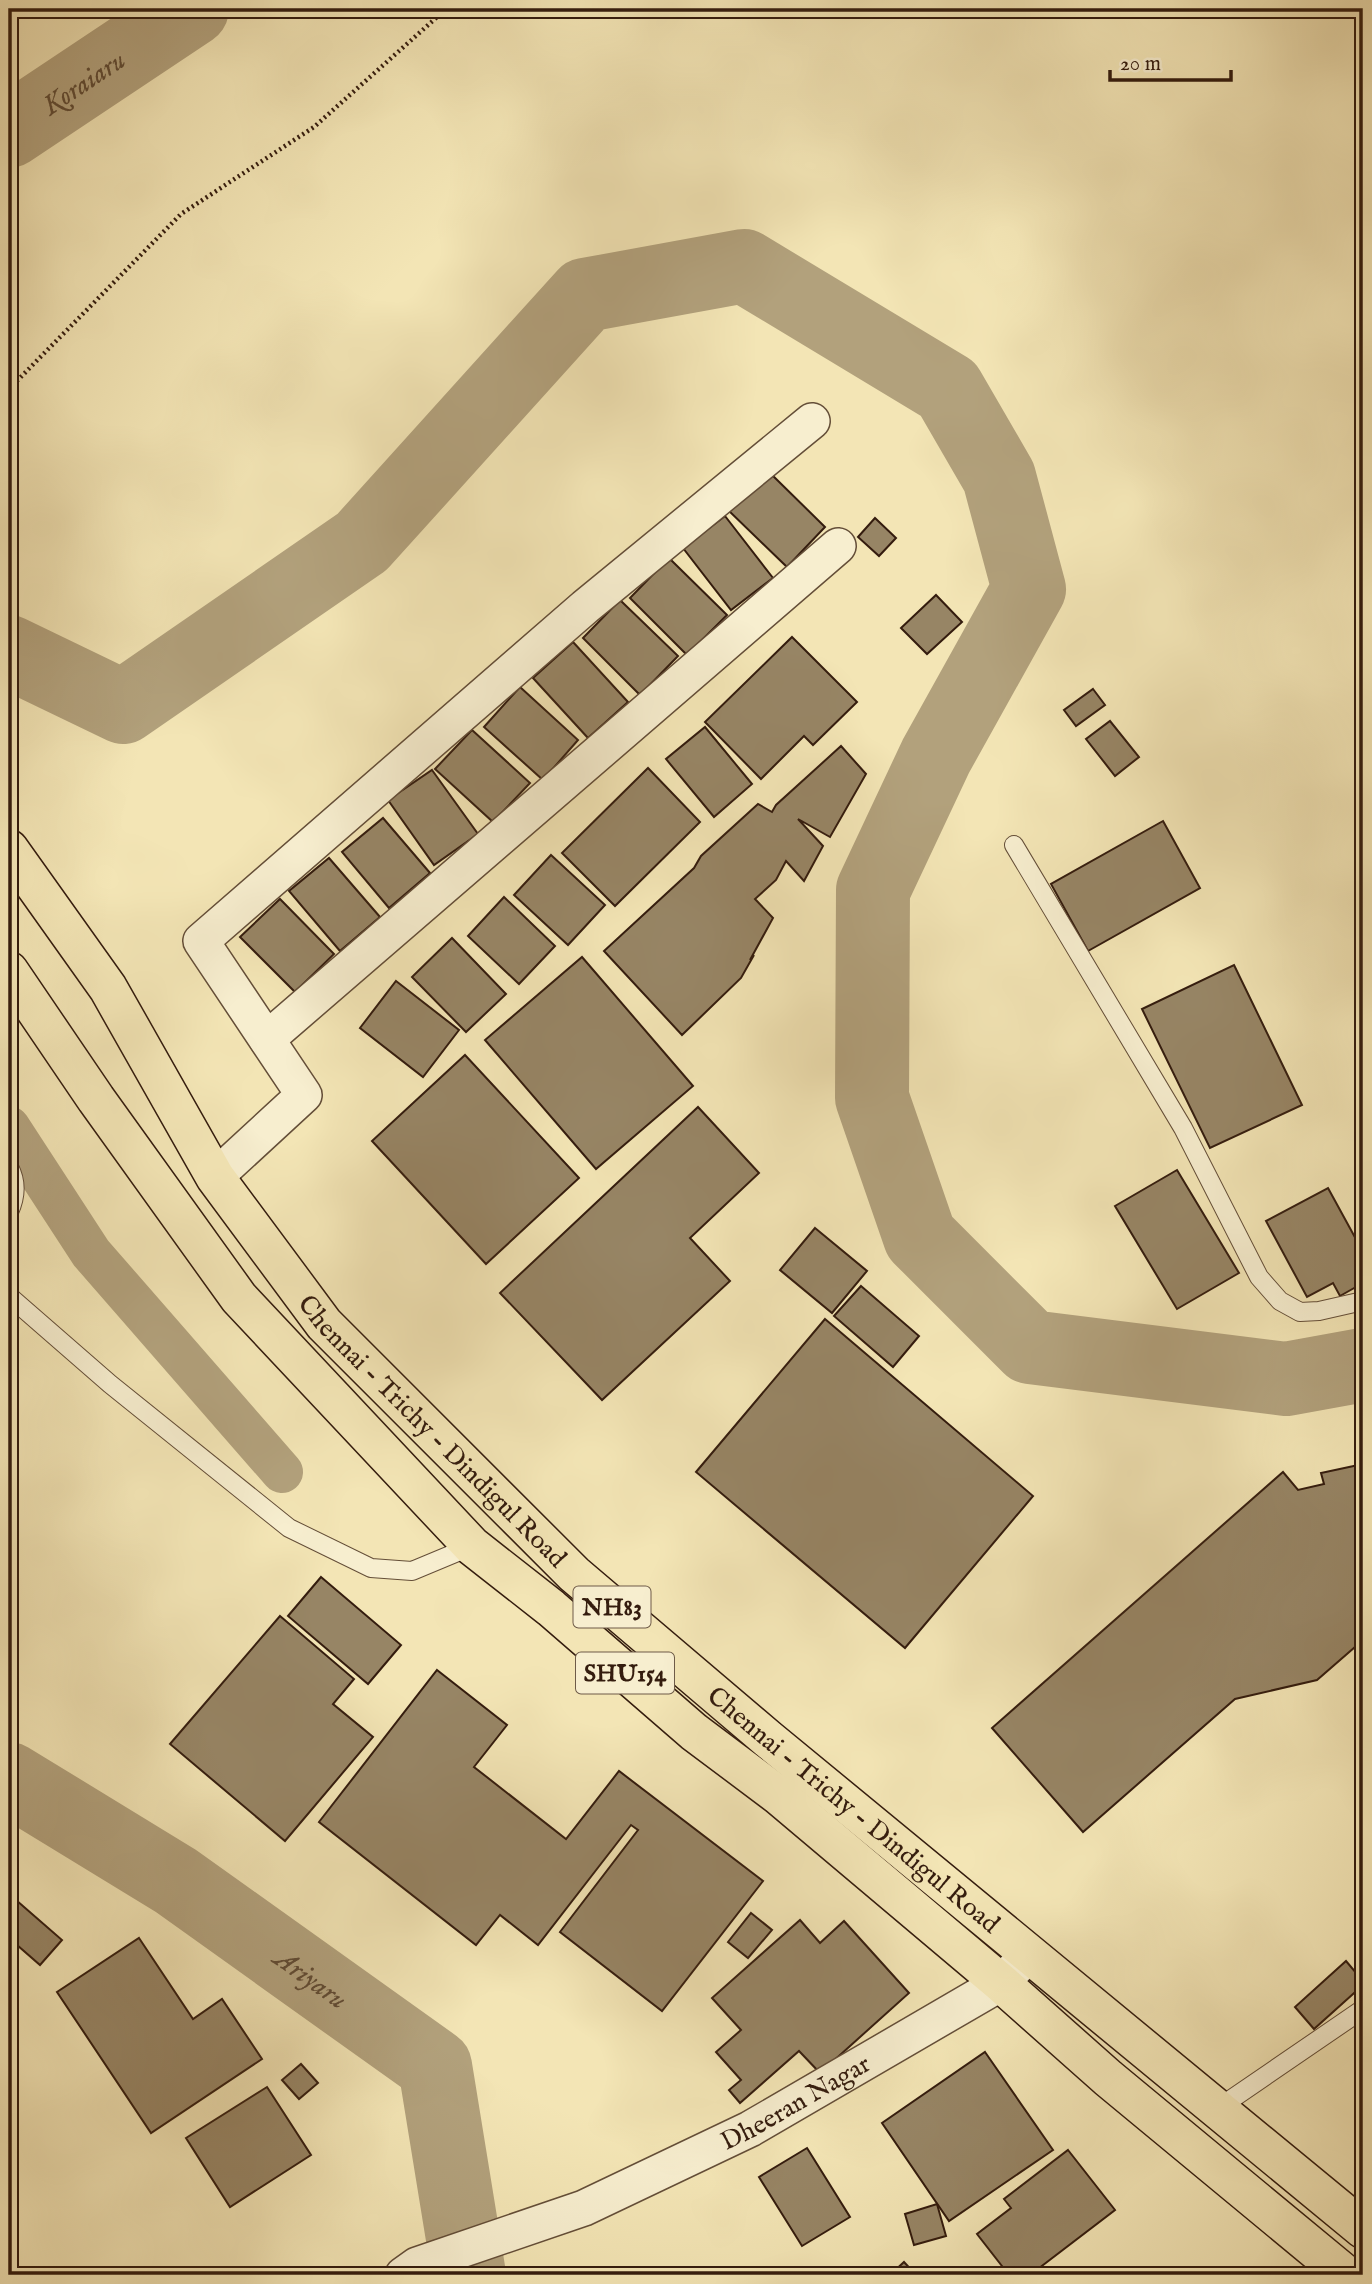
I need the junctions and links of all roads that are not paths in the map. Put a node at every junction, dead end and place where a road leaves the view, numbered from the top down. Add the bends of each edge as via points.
1 (812, 421) dead end
2 (838, 546) dead end
3 (1014, 845) dead end
4 (9, 849) edge
5 (9, 971) edge
6 (267, 1039) junction
7 (9, 1167) edge
8 (215, 1177) junction
9 (9, 1212) edge
10 (9, 1296) edge
11 (1363, 1301) edge
12 (472, 1546) junction
13 (1029, 1954) junction
14 (1001, 1983) junction
15 (1363, 2009) edge
16 (1217, 2109) junction
17 (1363, 2229) edge
18 (403, 2275) edge
19 (1346, 2275) edge

1 - 6 street via 585,607 201,941
2 - 6 street
3 - 11 lane via 1183,1128 1259,1277 1280,1301 1300,1312
4 - 8 highway, Chennai - Trichy - Dindigul Road / NH83 via 108,988
5 - 12 highway, Chennai - Trichy - Dindigul Road / SHU154 via 239,1298
6 - 8 street via 304,1096
7 - 9 lane via 15,1186
8 - 13 highway, Chennai - Trichy - Dindigul Road / NH83 via 324,1324 573,1574
10 - 12 lane via 289,1528 371,1568 412,1571
12 - 14 highway, Chennai - Trichy - Dindigul Road / SHU154
13 - 14 street, Dheeran Nagar
13 - 16 highway, Chennai - Trichy - Dindigul Road / NH83
14 - 18 street, Dheeran Nagar via 750,2129 584,2208 417,2265
14 - 19 highway, Chennai - Trichy - Dindigul Road / SHU154
15 - 16 lane
16 - 17 highway, Chennai - Trichy - Dindigul Road / NH83

